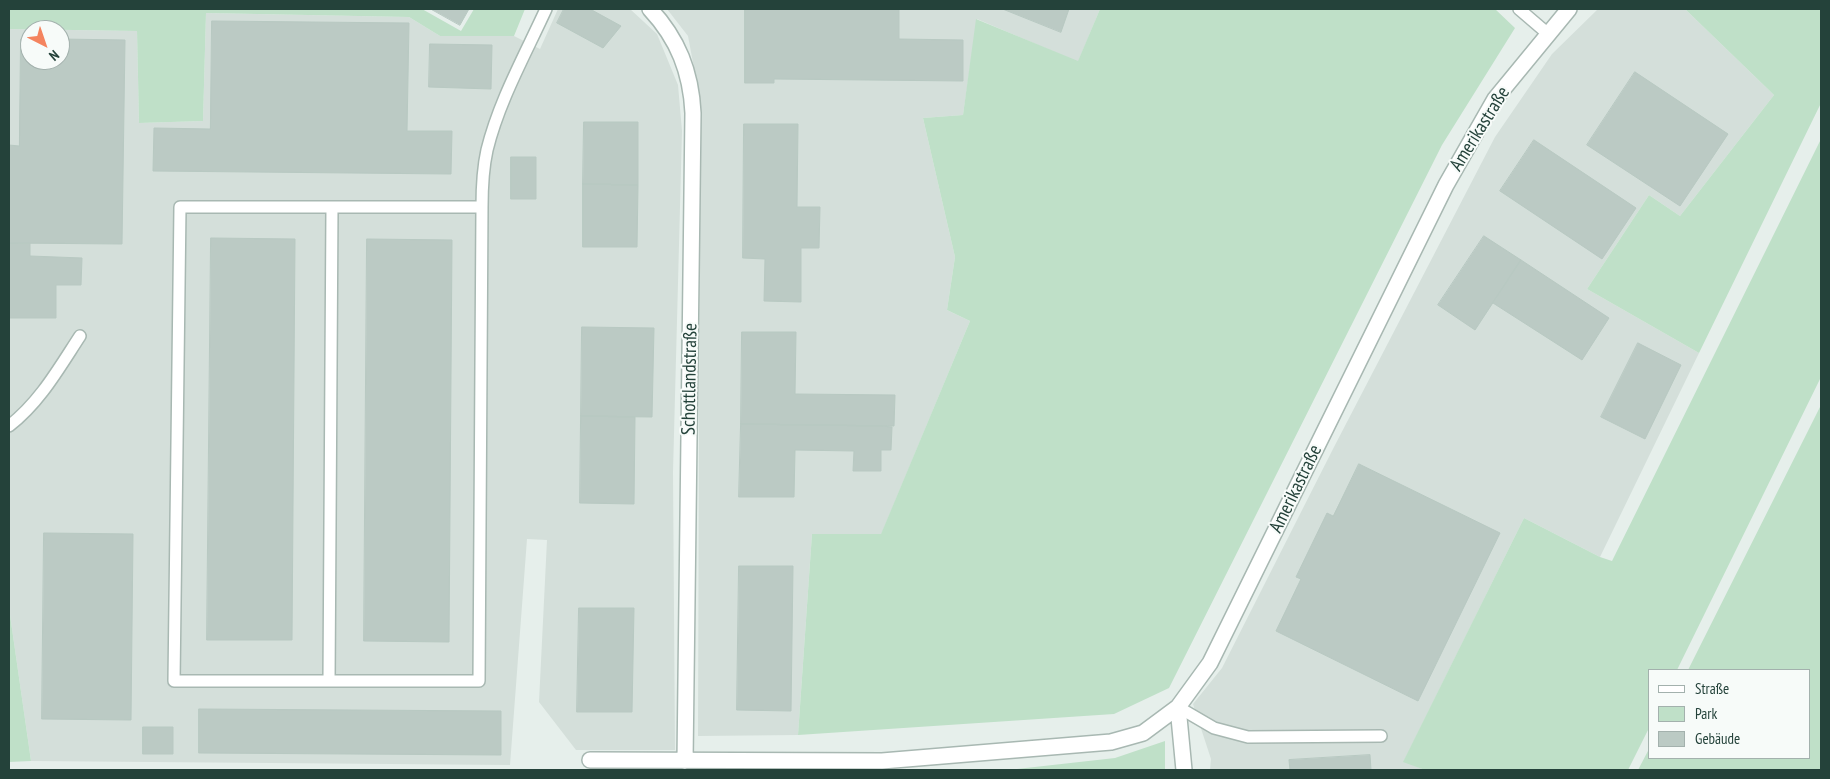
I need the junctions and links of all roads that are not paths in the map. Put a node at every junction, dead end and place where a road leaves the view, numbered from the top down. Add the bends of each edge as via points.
1 (546, 9) edge
2 (650, 9) edge
3 (1519, 9) edge
4 (1568, 9) edge
5 (1547, 34) junction
6 (332, 207) junction
7 (482, 207) junction
8 (80, 336) dead end
9 (9, 426) edge
10 (329, 681) junction
11 (1178, 707) junction
12 (1381, 736) dead end
13 (590, 760) dead end
14 (685, 761) junction
15 (1184, 770) edge

1 - 7 lane via 492,131 485,161
2 - 14 street, Schottlandstraße via 675,41 689,78 692,104
3 - 5 lane
4 - 5 street, Amerikastraße
5 - 11 street, Amerikastraße via 1495,99 1446,185 1210,664
6 - 7 lane
6 - 10 lane
6 - 10 lane via 180,207 174,681
7 - 10 lane via 479,681
8 - 9 lane via 41,394
11 - 12 lane via 1214,728 1248,737
11 - 14 street, Amerikastraße via 1143,733 1112,742 882,761
11 - 15 street
13 - 14 street

